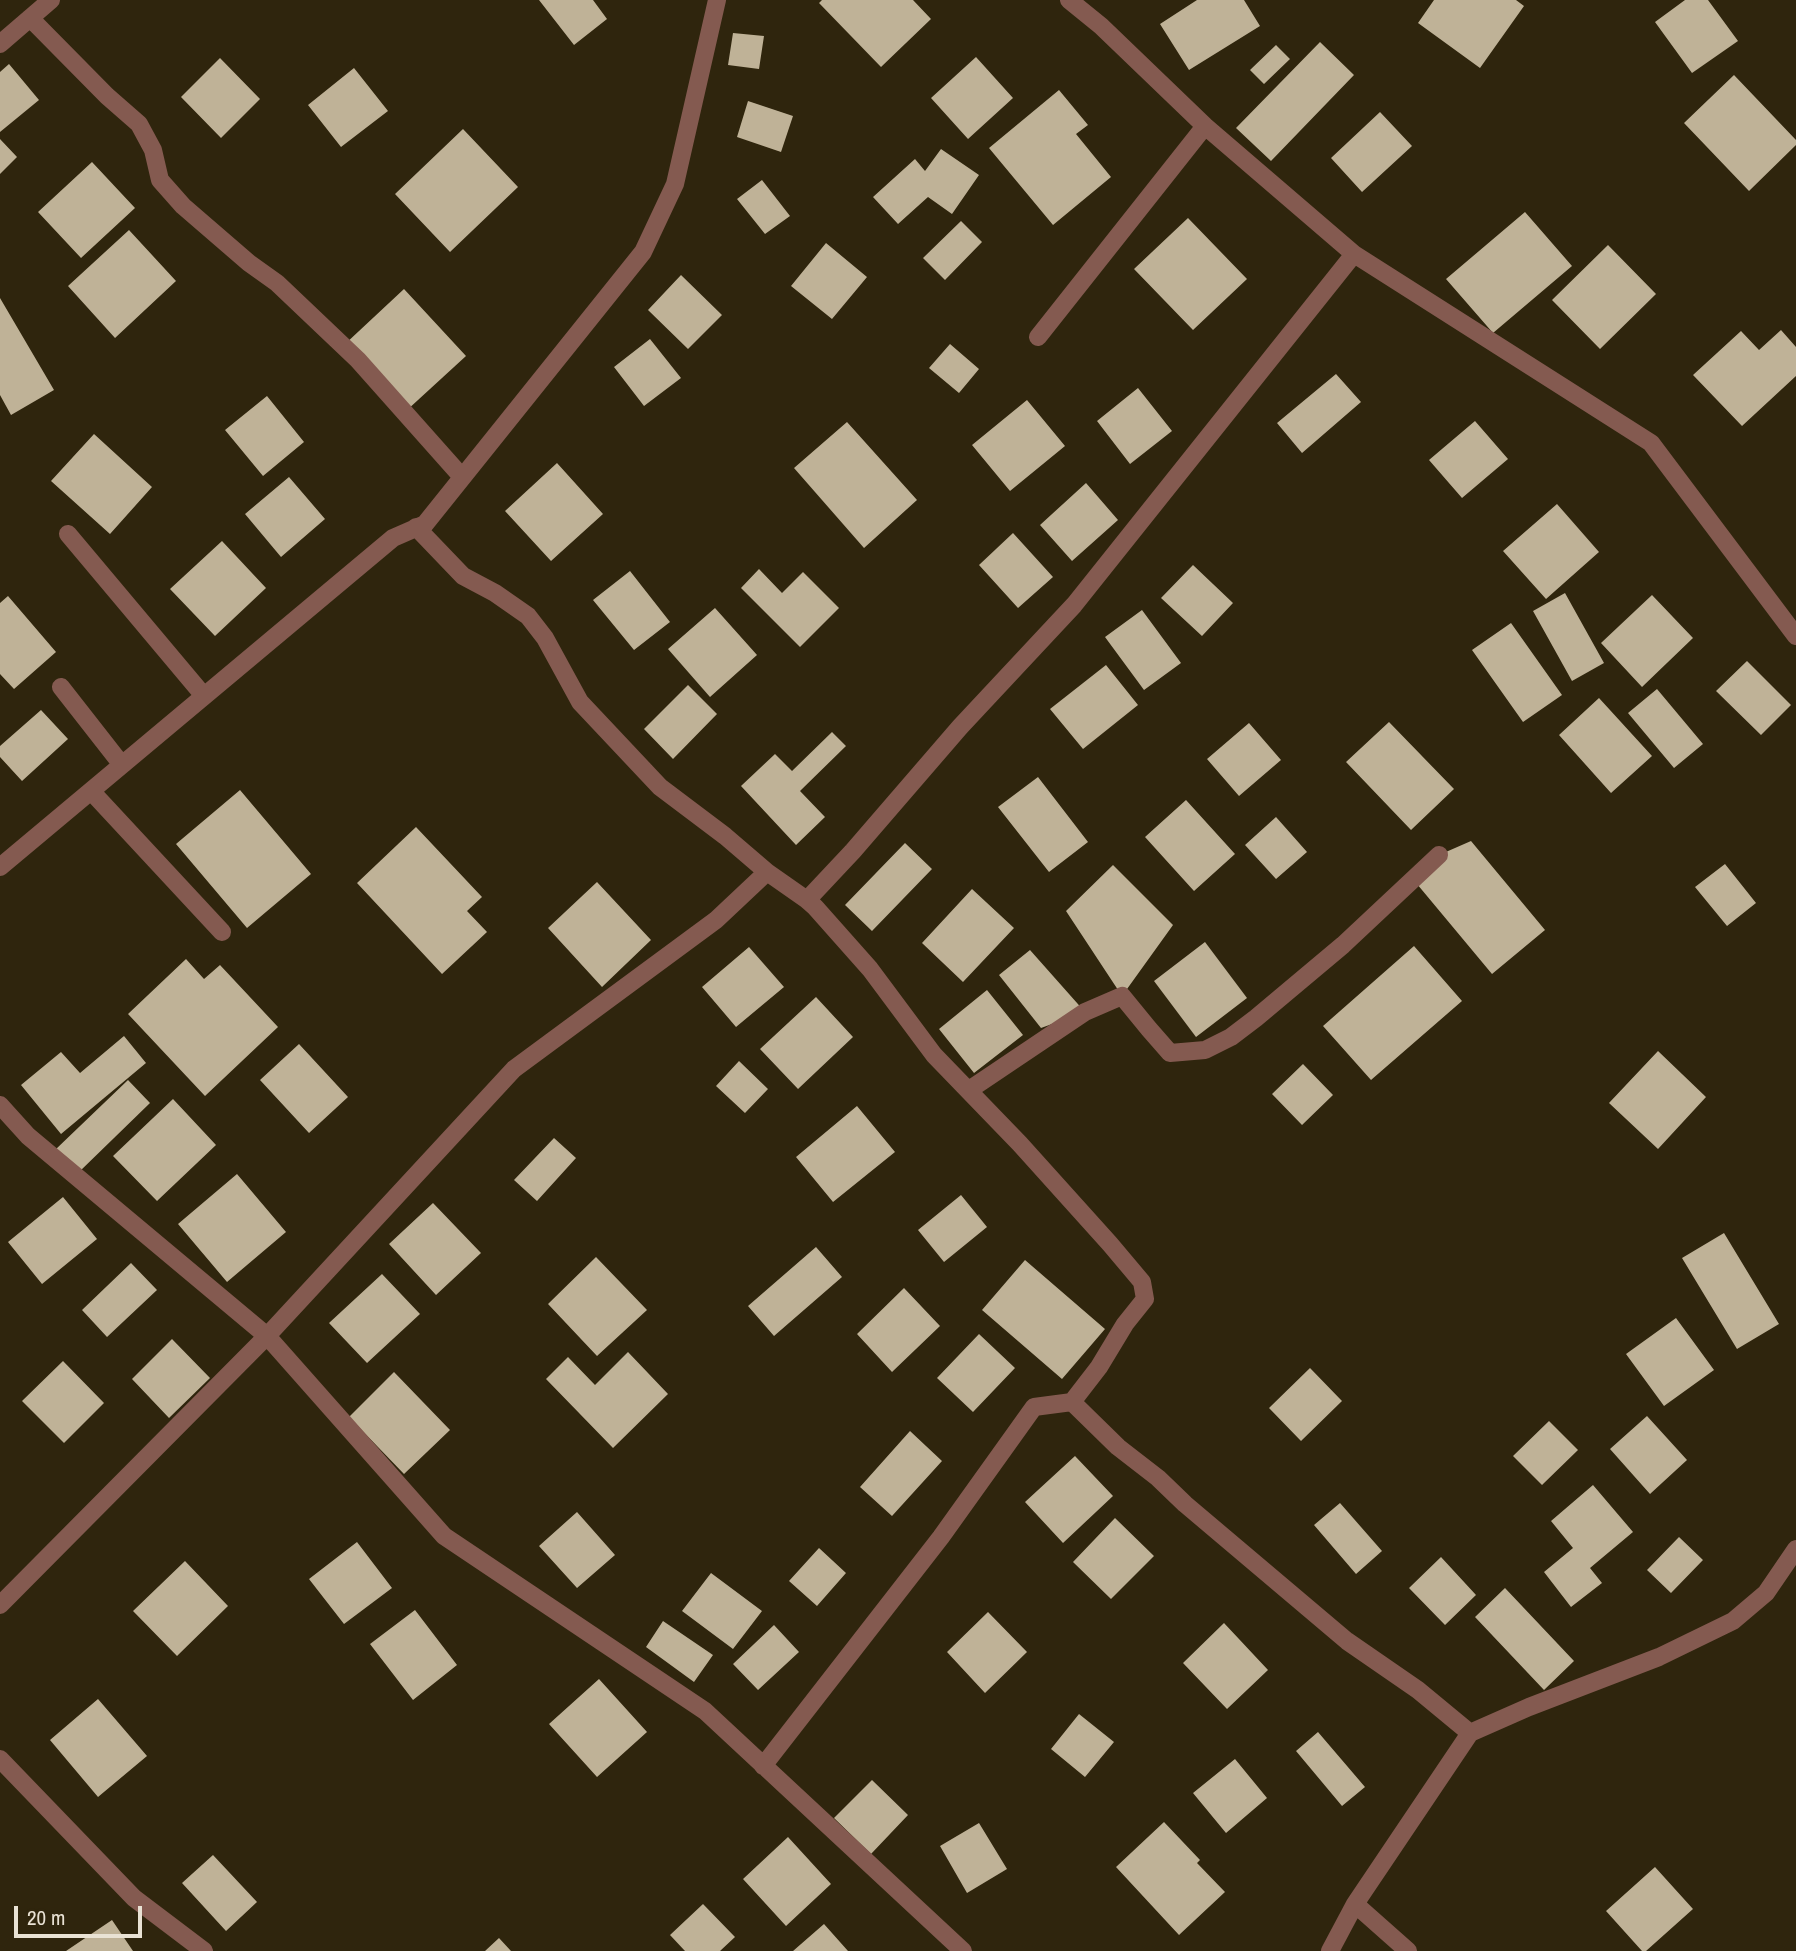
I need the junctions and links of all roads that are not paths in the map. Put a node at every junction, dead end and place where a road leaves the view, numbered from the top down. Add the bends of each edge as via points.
1 (51, 0) edge
2 (717, 0) edge
3 (1069, 0) edge
4 (30, 18) junction
5 (0, 44) edge
6 (1205, 126) junction
7 (1354, 254) junction
8 (1038, 337) dead end
9 (462, 477) junction
10 (416, 527) junction
11 (68, 534) dead end
12 (1796, 636) edge
13 (61, 687) dead end
14 (204, 696) junction
15 (122, 765) junction
16 (91, 791) junction
17 (1439, 855) dead end
18 (0, 867) edge
19 (767, 872) junction
20 (807, 900) junction
21 (222, 932) dead end
22 (969, 1090) junction
23 (0, 1105) edge
24 (267, 1336) junction
25 (1072, 1402) junction
26 (1796, 1549) edge
27 (0, 1605) edge
28 (1470, 1732) junction
29 (0, 1759) edge
30 (764, 1766) junction
31 (1355, 1904) junction
32 (204, 1951) edge
33 (962, 1951) edge
34 (1330, 1951) edge
35 (1408, 1951) edge

1 - 4 street
2 - 9 street via 675,184 643,252
3 - 6 street
4 - 5 street
4 - 9 street via 139,124 153,150 160,180 183,206 277,283 358,360
6 - 7 street
6 - 8 street
7 - 12 street via 1651,443
7 - 20 street via 1074,605
9 - 10 street via 425,524
10 - 14 street via 393,538
10 - 19 street via 463,576 528,616 588,711 660,787
11 - 14 street
13 - 15 street
14 - 15 street
15 - 16 street
16 - 18 street
16 - 21 street
17 - 22 street via 1256,1018 1205,1050 1170,1053 1122,996 1086,1012
19 - 20 street
19 - 24 street via 716,920 514,1069
20 - 22 street via 870,970 934,1055
22 - 25 street via 1142,1282 1145,1299
23 - 24 street via 28,1136
24 - 27 street
24 - 30 street via 444,1536 705,1711
25 - 28 street via 1118,1447 1347,1641
25 - 30 street via 1034,1407
26 - 28 street via 1766,1593 1733,1621 1658,1657
28 - 31 street
29 - 32 street via 134,1898
30 - 33 street
31 - 34 street
31 - 35 street

